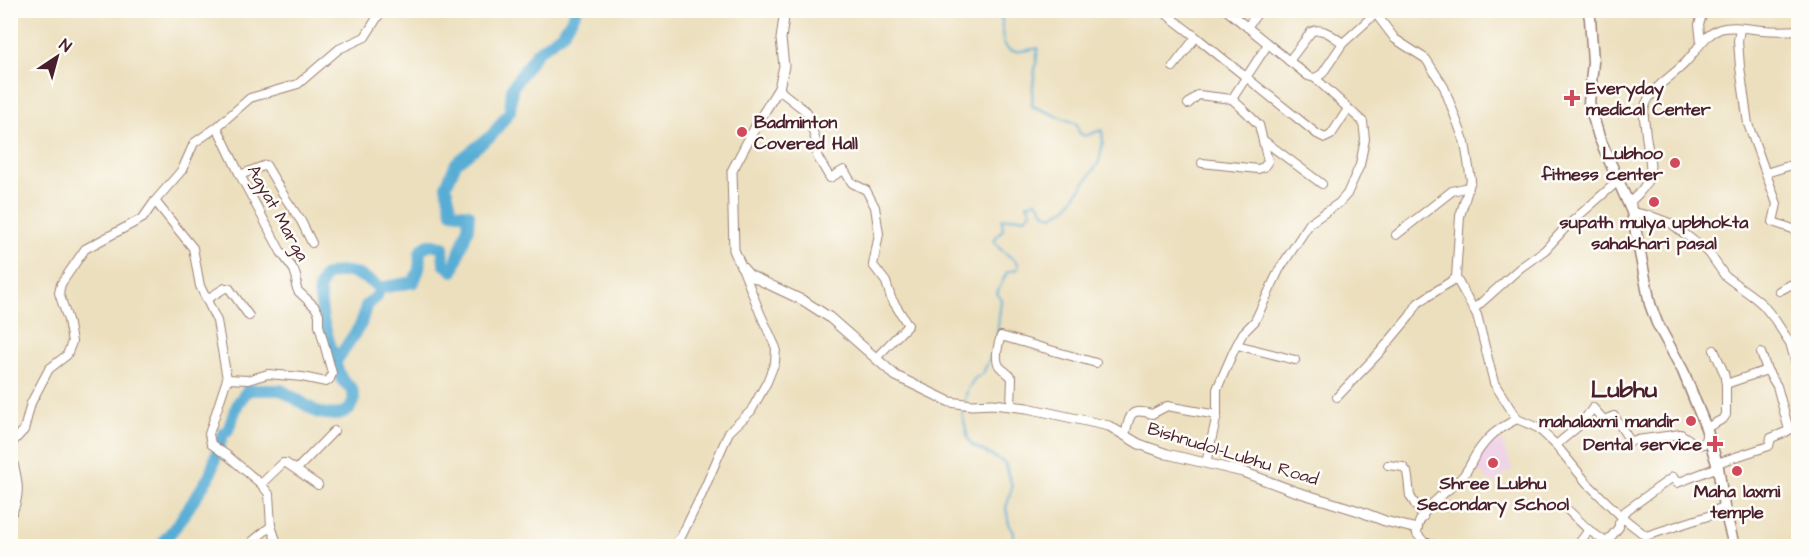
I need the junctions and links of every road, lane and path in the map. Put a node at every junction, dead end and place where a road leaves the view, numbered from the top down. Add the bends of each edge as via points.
1 (382, 10) edge
2 (785, 10) edge
3 (1161, 10) edge
4 (1226, 10) edge
5 (1260, 10) edge
6 (1588, 10) edge
7 (1704, 10) edge
8 (1374, 12) edge
9 (1247, 27) junction
10 (1740, 29) junction
11 (1798, 30) edge
12 (1196, 37) junction
13 (1343, 43) junction
14 (1701, 43) junction
15 (1268, 44) junction
16 (1289, 61) junction
17 (1173, 67) dead end
18 (1246, 77) junction
19 (1315, 78) junction
20 (779, 88) junction
21 (1232, 99) junction
22 (1188, 104) dead end
23 (1348, 109) junction
24 (217, 127) junction
25 (1263, 140) junction
26 (1202, 163) dead end
27 (1798, 163) edge
28 (1766, 173) junction
29 (240, 175) junction
30 (1618, 181) junction
31 (1322, 184) dead end
32 (1468, 188) junction
33 (154, 201) junction
34 (1632, 212) junction
35 (1396, 235) dead end
36 (1798, 235) edge
37 (312, 243) dead end
38 (741, 266) junction
39 (1456, 278) junction
40 (1798, 281) edge
41 (1779, 291) dead end
42 (207, 299) junction
43 (1473, 309) junction
44 (249, 316) dead end
45 (1237, 345) junction
46 (1714, 350) dead end
47 (1761, 353) dead end
48 (876, 358) junction
49 (1295, 360) dead end
50 (1096, 363) dead end
51 (1767, 370) junction
52 (1798, 371) edge
53 (227, 379) junction
54 (1726, 384) junction
55 (1337, 397) dead end
56 (1011, 406) junction
57 (1217, 415) junction
58 (1517, 419) junction
59 (1798, 424) edge
60 (1706, 428) junction
61 (1789, 430) junction
62 (334, 431) dead end
63 (1125, 435) junction
64 (10, 445) edge
65 (1556, 446) junction
66 (10, 450) edge
67 (1206, 463) junction
68 (1388, 465) dead end
69 (1717, 465) junction
70 (297, 469) junction
71 (261, 484) junction
72 (318, 485) dead end
73 (1724, 507) junction
74 (1569, 511) dead end
75 (10, 516) edge
76 (1423, 516) junction
77 (1622, 517) junction
78 (271, 526) junction
79 (1417, 529) junction
80 (1589, 530) junction
81 (248, 545) dead end
82 (1609, 545) edge
83 (278, 546) edge
84 (674, 546) edge
85 (1439, 546) edge
86 (1577, 546) edge
87 (1734, 546) edge

1 - 24 street via 365,36 339,49 298,84 249,98
2 - 20 street via 784,66
3 - 12 street
4 - 9 street
5 - 9 street
6 - 30 main road via 1593,62 1589,103
7 - 14 street via 1699,24
8 - 13 street
8 - 32 street via 1395,39 1426,59 1444,87 1465,143 1471,180
9 - 15 street
10 - 11 street
10 - 14 street via 1722,29 1706,36
10 - 28 street via 1740,67 1748,124
12 - 17 street
12 - 18 street
13 - 16 street via 1324,30 1315,30
13 - 19 street
14 - 34 street via 1686,63 1652,93 1645,107 1651,174 1631,201
15 - 16 street
15 - 18 street
16 - 19 street
18 - 21 street
18 - 23 street via 1325,138
19 - 23 street
20 - 38 street via 732,171 734,250
20 - 48 street via 807,112 817,156 830,178 844,170 852,183 866,190 875,207 879,234 873,265 908,325
21 - 22 street via 1198,95
21 - 25 street via 1259,125
23 - 45 street via 1363,122 1365,139 1360,165 1347,194 1310,223 1279,270 1255,321
24 - 29 street, Agyat Marga
24 - 33 street via 194,143 182,170
25 - 26 street via 1268,161 1264,167
25 - 31 street
27 - 28 street
28 - 36 street via 1777,204 1773,222
29 - 37 street via 266,165
29 - 53 street, Agyat Marga via 294,270 297,291 319,314 332,373 326,382 268,374 248,380
30 - 34 main road
30 - 43 street via 1545,250
32 - 35 street via 1452,191
32 - 39 street via 1460,216
33 - 42 street via 193,248
33 - 64 street via 143,218 85,249 61,284 59,292 72,342 67,355 49,369 31,403 24,430
34 - 52 street via 1672,224 1709,254 1725,276 1755,298 1790,343
34 - 60 main road via 1650,304
38 - 48 street, Bishnudol-Lubhu Road via 749,275 829,317
38 - 84 street via 776,348 775,362 751,411 729,432
39 - 43 street
39 - 55 street via 1418,303 1388,343
40 - 41 street
42 - 44 street via 229,288
42 - 53 street via 217,321
43 - 58 street via 1494,383
45 - 49 street
45 - 57 street via 1217,390
46 - 54 street
47 - 51 street
48 - 56 street, Bishnudol-Lubhu Road via 896,376 950,402
50 - 56 street via 1001,336 997,362 1012,378
51 - 54 street
51 - 61 street via 1777,386
53 - 71 street via 209,434 211,444
54 - 60 street via 1726,415
56 - 63 street, Bishnudol-Lubhu Road via 1109,426
57 - 63 street via 1167,406 1152,414 1133,411
57 - 67 street
58 - 65 street via 1538,428
58 - 76 street via 1499,427 1465,474
59 - 61 street
60 - 65 street via 1704,444 1697,445 1681,434 1630,441 1614,416 1604,420 1593,408
60 - 69 main road
61 - 69 street via 1771,438 1769,446
62 - 70 street
63 - 67 street, Bishnudol-Lubhu Road via 1167,454
65 - 77 street
66 - 75 street via 18,480 18,499
67 - 79 street, Bishnudol-Lubhu Road
68 - 76 street via 1403,467 1407,472 1410,495
69 - 73 main road
69 - 77 street via 1677,483 1673,477
70 - 71 street via 283,463
70 - 72 street
71 - 78 street via 268,494
73 - 77 street via 1646,536
73 - 87 main road
74 - 80 street
76 - 79 street
77 - 82 street
78 - 81 street
78 - 83 street
79 - 85 street via 1424,542
80 - 82 street
80 - 86 street

